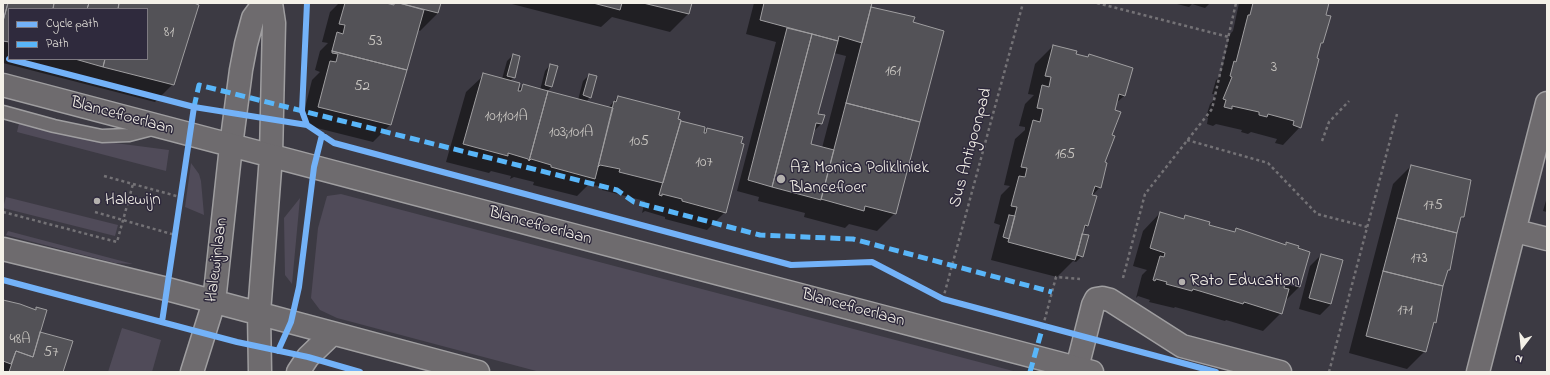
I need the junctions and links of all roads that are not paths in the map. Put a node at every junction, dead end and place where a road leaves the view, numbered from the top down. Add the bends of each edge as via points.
1 (264, 3) edge
2 (271, 3) edge
3 (3, 85) edge
4 (1547, 104) edge
5 (3, 112) edge
6 (163, 127) junction
7 (231, 146) junction
8 (271, 156) junction
9 (1516, 231) junction
10 (1547, 239) edge
11 (3, 249) edge
12 (214, 302) junction
13 (258, 313) junction
14 (332, 334) junction
15 (1085, 370) edge
16 (192, 372) edge
17 (260, 372) edge
18 (298, 372) edge
19 (478, 372) edge
20 (1280, 372) edge
21 (1478, 372) edge

1 - 7 main road, Halewijnlaan via 253,18 246,44
2 - 8 main road via 274,23
3 - 6 main road, Blancefloerlaan
4 - 9 main road
5 - 6 lane via 102,136 129,135
6 - 7 main road, Blancefloerlaan
7 - 8 main road, Blancefloerlaan
7 - 12 main road, Halewijnlaan
8 - 13 main road
8 - 15 main road, Blancefloerlaan
9 - 10 main road
9 - 21 main road
11 - 12 main road
12 - 13 main road
12 - 16 main road, Halewijnlaan
13 - 14 main road
13 - 17 main road
14 - 18 main road via 308,357
14 - 19 main road
15 - 20 main road, Blancefloerlaan via 1084,337 1093,305 1096,299 1102,298 1110,300 1182,346

